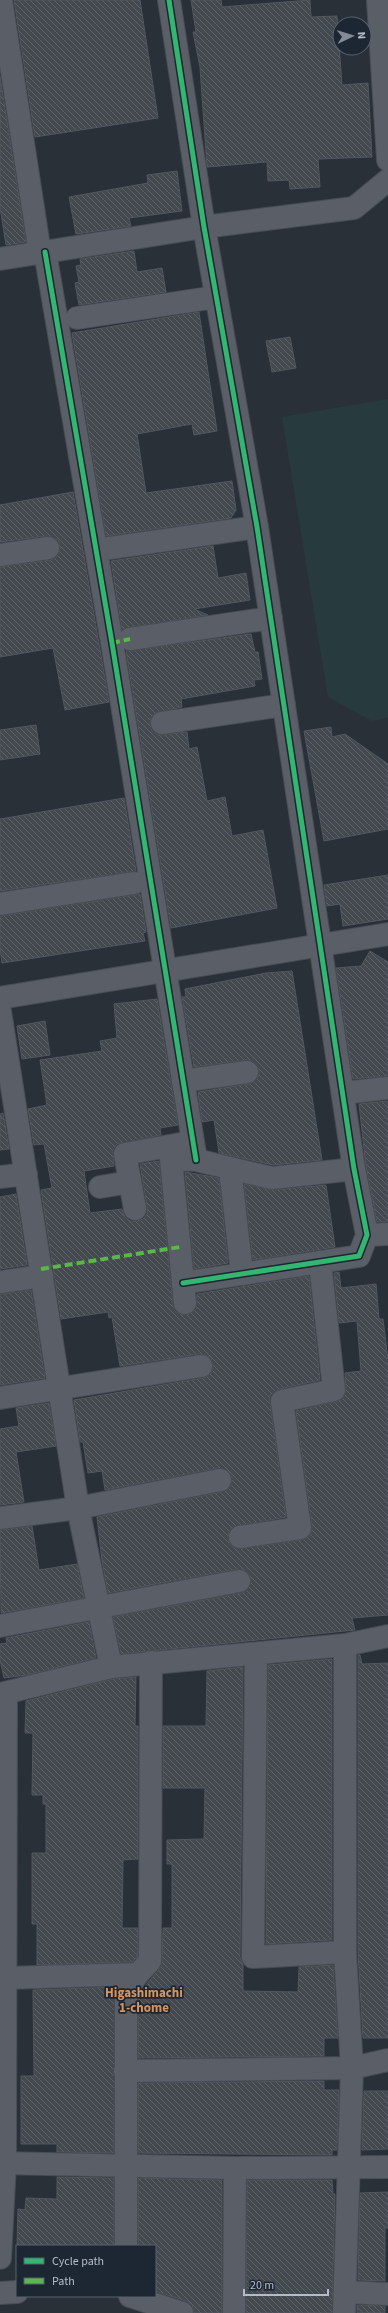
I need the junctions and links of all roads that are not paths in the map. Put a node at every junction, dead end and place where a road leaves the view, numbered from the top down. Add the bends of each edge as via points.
1 (0, 0) edge
2 (169, 0) edge
3 (378, 0) edge
4 (386, 105) edge
5 (388, 160) edge
6 (388, 180) edge
7 (204, 227) junction
8 (43, 252) junction
9 (0, 259) edge
10 (216, 297) junction
11 (77, 318) dead end
12 (257, 526) junction
13 (48, 548) dead end
14 (96, 550) junction
15 (0, 555) edge
16 (271, 618) junction
17 (130, 639) dead end
18 (284, 705) junction
19 (162, 723) dead end
20 (134, 883) dead end
21 (0, 904) edge
22 (388, 934) edge
23 (320, 945) junction
24 (166, 970) junction
25 (0, 998) edge
26 (0, 1011) edge
27 (247, 1072) dead end
28 (183, 1080) junction
29 (388, 1088) edge
30 (344, 1093) junction
31 (194, 1151) junction
32 (354, 1169) junction
33 (231, 1173) junction
34 (26, 1174) junction
35 (0, 1177) edge
36 (130, 1182) junction
37 (100, 1187) dead end
38 (135, 1209) dead end
39 (388, 1234) edge
40 (367, 1236) junction
41 (320, 1262) junction
42 (242, 1274) junction
43 (42, 1276) junction
44 (0, 1282) edge
45 (201, 1366) dead end
46 (59, 1387) junction
47 (0, 1398) edge
48 (220, 1480) dead end
49 (78, 1508) junction
50 (0, 1518) edge
51 (240, 1537) dead end
52 (239, 1581) dead end
53 (98, 1606) junction
54 (0, 1626) edge
55 (388, 1636) edge
56 (345, 1645) junction
57 (256, 1654) junction
58 (151, 1662) junction
59 (111, 1667) junction
60 (3, 1694) edge
61 (345, 1952) junction
62 (138, 1974) junction
63 (5, 1978) junction
64 (388, 2060) edge
65 (352, 2068) junction
66 (125, 2071) junction
67 (3, 2163) edge
68 (126, 2164) junction
69 (348, 2167) junction
70 (388, 2167) edge
71 (235, 2168) junction
72 (126, 2245) edge
73 (0, 2258) edge
74 (16, 2292) edge
75 (0, 2293) edge
76 (388, 2294) edge
77 (133, 2297) edge
78 (345, 2303) edge
79 (182, 2313) edge
80 (234, 2313) edge

1 - 8 street
2 - 7 street
3 - 4 street
4 - 5 street
6 - 7 street via 354,208
7 - 8 street
7 - 10 street
8 - 9 street
8 - 14 street
10 - 11 street
10 - 12 street
12 - 14 street
12 - 16 street
13 - 15 street
14 - 24 street
16 - 17 street
16 - 18 street
18 - 19 street
18 - 23 street
20 - 21 street
22 - 23 street
23 - 24 street
23 - 30 street
24 - 25 street
24 - 28 street
26 - 34 street
27 - 28 street
28 - 31 street
29 - 30 street
30 - 32 street
31 - 33 street
31 - 36 street via 125,1154
31 - 42 street via 171,1159 184,1293
32 - 33 street via 272,1178
32 - 40 street
33 - 42 street
34 - 35 street
34 - 43 street
36 - 37 street
36 - 38 street
39 - 40 street
40 - 41 street via 359,1256
41 - 42 street
41 - 51 street via 334,1390 282,1401 300,1528
43 - 44 street
43 - 46 street
45 - 46 street
46 - 47 street
46 - 49 street
48 - 49 street
49 - 50 street
49 - 53 street
52 - 53 street
53 - 54 street
53 - 59 street
55 - 56 street
56 - 57 street
56 - 61 street
57 - 58 street
57 - 61 street via 253,1956
58 - 59 street
58 - 62 street via 150,1961
59 - 60 street
60 - 63 street
61 - 65 street
62 - 63 street
62 - 66 street via 126,1991
63 - 67 street
64 - 65 street
65 - 66 street
65 - 69 street
66 - 68 street
67 - 68 street
67 - 73 street
68 - 71 street
68 - 72 street
69 - 70 street
69 - 71 street
69 - 78 street
71 - 80 street
74 - 75 street
76 - 78 street
77 - 79 street

